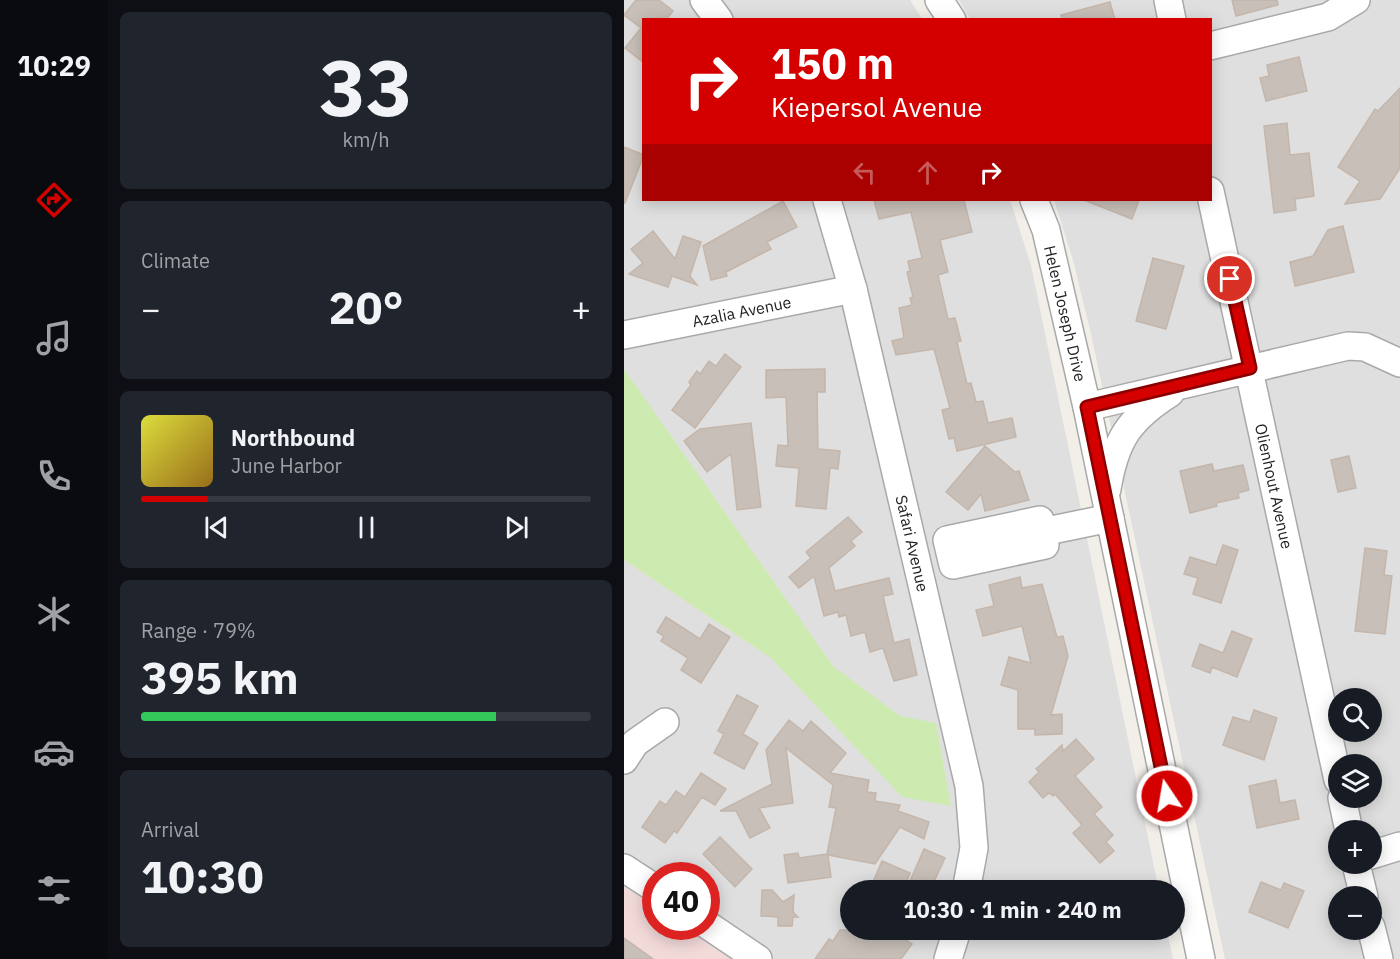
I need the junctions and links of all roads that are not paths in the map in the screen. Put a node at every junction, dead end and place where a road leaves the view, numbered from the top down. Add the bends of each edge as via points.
1 (704, 0) edge
2 (939, 0) edge
3 (1168, 0) edge
4 (1356, 0) edge
5 (718, 18) edge
6 (951, 18) edge
7 (1172, 18) edge
8 (1212, 46) edge
9 (1212, 200) edge
10 (827, 201) edge
11 (1034, 201) edge
12 (853, 290) junction
13 (626, 331) edge
14 (1400, 363) edge
15 (1250, 368) junction
16 (1187, 383) junction
17 (1087, 407) junction
18 (1108, 508) junction
19 (1042, 532) dead end
20 (665, 722) dead end
21 (1332, 754) edge
22 (624, 759) edge
23 (1400, 846) edge
24 (1382, 852) edge
25 (624, 868) edge
26 (642, 880) edge
27 (968, 880) edge
28 (720, 933) edge
29 (954, 940) edge
30 (1374, 940) edge
31 (758, 959) edge
32 (948, 959) edge
33 (1201, 959) edge
34 (1379, 959) edge

1 - 5 street
2 - 6 street
3 - 7 street
4 - 8 street via 1328,17
9 - 15 street, Olienhout Avenue
10 - 12 street, Safari Avenue
11 - 17 street, Helen Joseph Drive via 1046,230
12 - 13 street, Azalia Avenue
12 - 27 street, Safari Avenue via 969,786 974,848
14 - 15 street via 1355,345
15 - 16 street
15 - 21 street, Olienhout Avenue
16 - 17 street
16 - 18 street via 1143,410 1132,422 1110,467
17 - 18 street, Helen Joseph Drive
18 - 19 street
18 - 33 street, Helen Joseph Drive
20 - 22 street via 635,744
23 - 24 street
25 - 26 street
28 - 31 street
29 - 32 street
30 - 34 street

